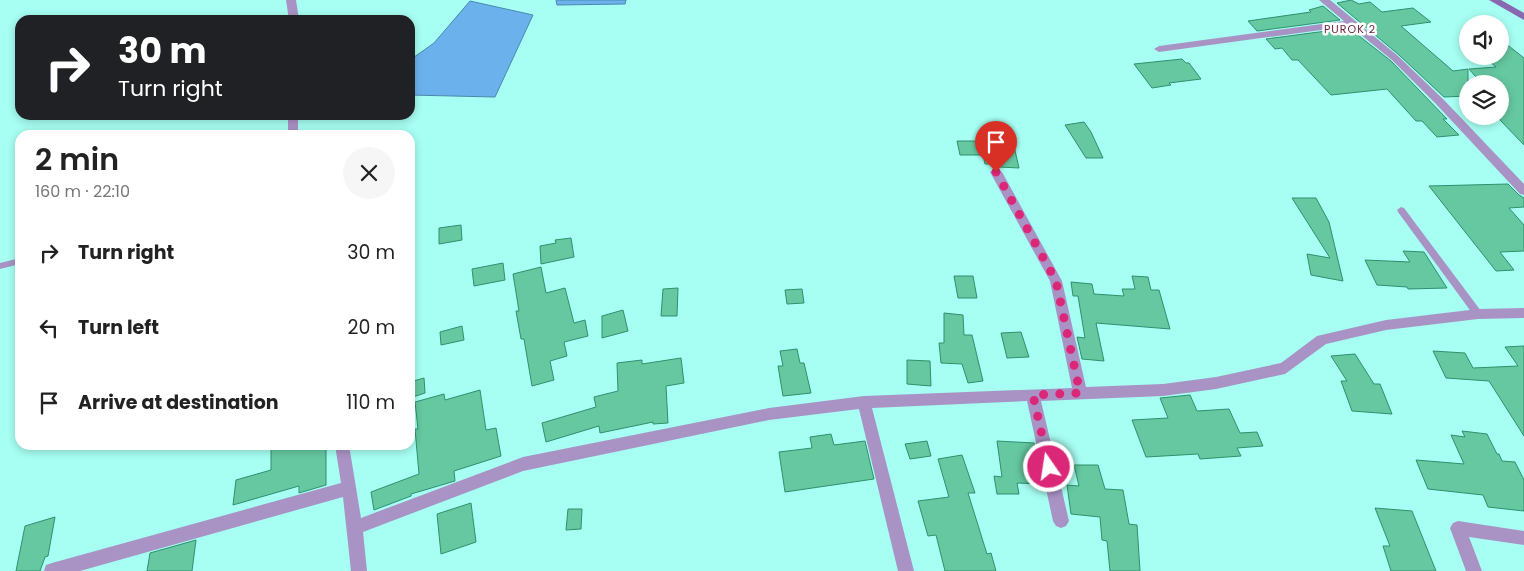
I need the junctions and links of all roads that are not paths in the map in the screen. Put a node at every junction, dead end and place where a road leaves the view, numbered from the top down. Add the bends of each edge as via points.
1 (291, 0) edge
2 (1324, 0) edge
3 (1494, 0) edge
4 (1512, 0) edge
5 (293, 15) edge
6 (1524, 16) edge
7 (1352, 23) junction
8 (1159, 49) dead end
9 (996, 172) dead end
10 (1524, 191) edge
11 (1401, 210) dead end
12 (15, 262) edge
13 (0, 266) edge
14 (1478, 314) junction
15 (1524, 314) edge
16 (1080, 393) junction
17 (1033, 395) junction
18 (864, 402) junction
19 (343, 450) edge
20 (349, 488) junction
21 (1061, 521) dead end
22 (355, 528) junction
23 (1524, 538) edge
24 (52, 571) edge
25 (359, 571) edge
26 (906, 571) edge
27 (1474, 571) edge

1 - 5 street
2 - 7 street
3 - 6 street
4 - 6 street
7 - 8 street
7 - 10 street via 1395,58
9 - 16 street via 1056,281
11 - 14 lane
12 - 13 lane
14 - 15 street
14 - 16 street via 1386,325 1322,340 1285,368 1216,383 1163,390
16 - 17 street
17 - 18 street
17 - 21 street
18 - 22 street via 769,414 523,464
18 - 26 street
19 - 20 street
20 - 22 street
20 - 24 street
22 - 25 street
23 - 27 street via 1458,528

